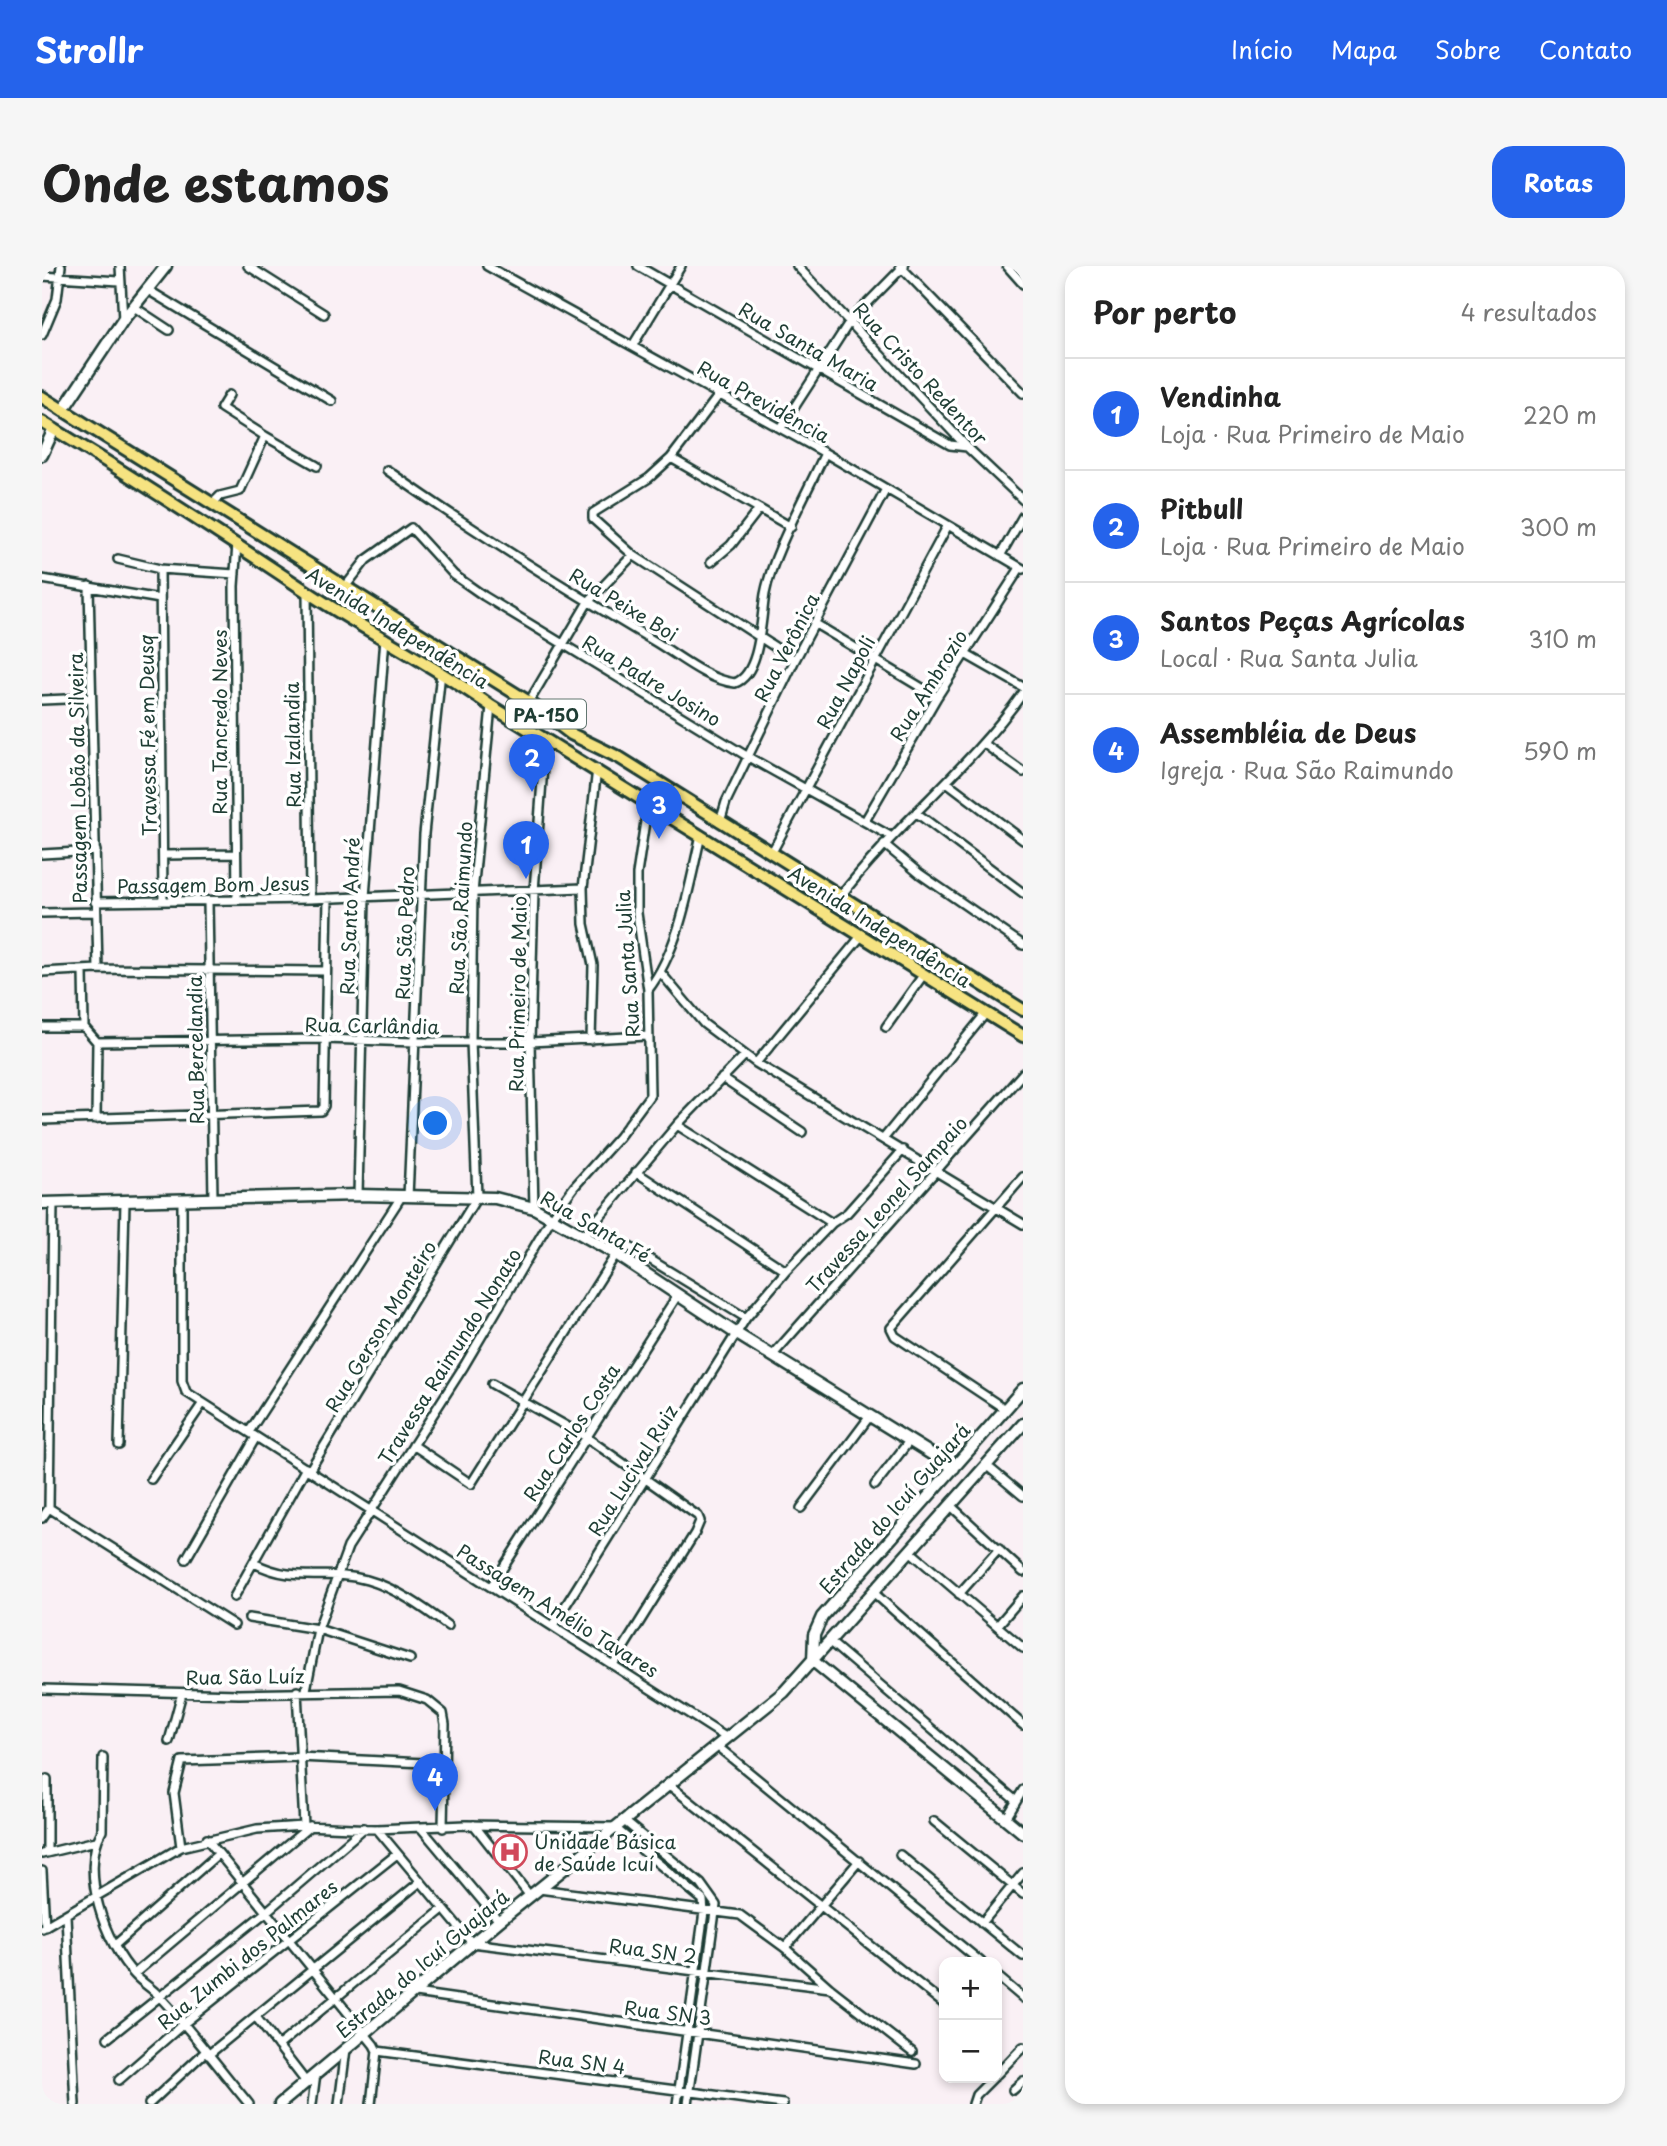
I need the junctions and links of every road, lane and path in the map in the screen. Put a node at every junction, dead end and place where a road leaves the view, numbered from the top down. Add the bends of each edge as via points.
1 (61, 266) edge
2 (120, 266) edge
3 (166, 266) edge
4 (248, 266) edge
5 (487, 266) edge
6 (638, 266) edge
7 (681, 266) edge
8 (797, 266) edge
9 (1007, 266) edge
10 (902, 267) edge
11 (501, 270) edge
12 (42, 276) edge
13 (61, 277) junction
14 (119, 281) junction
15 (670, 284) junction
16 (1023, 284) edge
17 (148, 289) junction
18 (134, 307) junction
19 (324, 314) dead end
20 (123, 320) junction
21 (850, 321) junction
22 (45, 326) edge
23 (169, 330) dead end
24 (42, 335) edge
25 (633, 345) junction
26 (818, 368) junction
27 (1023, 393) edge
28 (229, 395) dead end
29 (719, 395) junction
30 (42, 397) edge
31 (332, 401) dead end
32 (63, 410) junction
33 (42, 422) edge
34 (781, 428) junction
35 (54, 429) junction
36 (265, 436) junction
37 (967, 447) junction
38 (825, 453) junction
39 (42, 455) edge
40 (671, 458) junction
41 (317, 466) dead end
42 (387, 470) dead end
43 (886, 489) junction
44 (1023, 500) edge
45 (212, 504) junction
46 (759, 509) junction
47 (1023, 516) edge
48 (948, 525) junction
49 (791, 527) junction
50 (237, 543) junction
51 (275, 543) junction
52 (633, 555) junction
53 (1000, 556) junction
54 (118, 559) dead end
55 (265, 561) junction
56 (711, 562) dead end
57 (1022, 568) edge
58 (160, 569) junction
59 (235, 573) junction
60 (42, 579) edge
61 (89, 586) junction
62 (345, 587) junction
63 (307, 591) junction
64 (160, 598) junction
65 (588, 602) junction
66 (814, 623) junction
67 (759, 635) junction
68 (385, 638) junction
69 (562, 645) junction
70 (965, 654) junction
71 (875, 659) junction
72 (795, 660) junction
73 (441, 671) junction
74 (1023, 687) edge
75 (937, 697) junction
76 (1022, 697) edge
77 (91, 698) junction
78 (42, 700) edge
79 (529, 702) junction
80 (491, 706) junction
81 (545, 739) junction
82 (983, 743) junction
83 (750, 758) junction
84 (597, 769) junction
85 (1023, 772) edge
86 (948, 783) junction
87 (805, 789) junction
88 (648, 802) junction
89 (918, 814) junction
90 (865, 821) junction
91 (720, 822) junction
92 (701, 835) junction
93 (892, 837) junction
94 (1023, 840) edge
95 (884, 844) junction
96 (96, 851) junction
97 (42, 854) edge
98 (236, 854) junction
99 (771, 854) junction
100 (165, 855) junction
101 (583, 888) junction
102 (474, 891) junction
103 (534, 891) junction
104 (1023, 892) edge
105 (420, 894) junction
106 (365, 897) junction
107 (841, 897) junction
108 (328, 898) junction
109 (310, 899) junction
110 (237, 900) junction
111 (163, 901) junction
112 (95, 902) junction
113 (208, 902) junction
114 (95, 912) junction
115 (42, 913) edge
116 (862, 935) junction
117 (1023, 946) edge
118 (98, 969) junction
119 (210, 970) junction
120 (83, 971) junction
121 (326, 971) junction
122 (42, 972) edge
123 (661, 973) junction
124 (924, 974) junction
125 (648, 990) junction
126 (1023, 1010) edge
127 (986, 1013) junction
128 (42, 1027) edge
129 (84, 1027) junction
130 (886, 1027) dead end
131 (647, 1036) junction
132 (1023, 1036) edge
133 (324, 1039) junction
134 (360, 1040) junction
135 (591, 1040) junction
136 (471, 1041) junction
137 (97, 1042) junction
138 (415, 1042) junction
139 (530, 1042) junction
140 (210, 1043) junction
141 (745, 1055) junction
142 (756, 1063) junction
143 (1023, 1073) edge
144 (722, 1078) junction
145 (211, 1115) junction
146 (96, 1119) junction
147 (42, 1120) edge
148 (677, 1125) junction
149 (802, 1132) dead end
150 (884, 1138) junction
151 (903, 1150) junction
152 (636, 1172) junction
153 (936, 1172) junction
154 (1023, 1177) edge
155 (358, 1195) junction
156 (404, 1197) junction
157 (477, 1197) junction
158 (213, 1198) junction
159 (182, 1200) junction
160 (125, 1202) junction
161 (47, 1203) edge
162 (995, 1206) junction
163 (534, 1208) junction
164 (552, 1217) junction
165 (592, 1223) junction
166 (832, 1223) junction
167 (1023, 1224) edge
168 (584, 1235) junction
169 (616, 1254) junction
170 (786, 1270) junction
171 (677, 1296) junction
172 (746, 1318) junction
173 (737, 1334) junction
174 (772, 1356) junction
175 (492, 1384) dead end
176 (1023, 1388) edge
177 (526, 1402) junction
178 (202, 1403) junction
179 (1005, 1409) junction
180 (870, 1416) junction
181 (1023, 1424) edge
182 (253, 1434) junction
183 (586, 1437) junction
184 (910, 1440) junction
185 (119, 1445) dead end
186 (413, 1445) junction
187 (986, 1465) junction
188 (954, 1468) junction
189 (307, 1470) junction
190 (645, 1477) junction
191 (151, 1479) dead end
192 (875, 1485) dead end
193 (1023, 1496) edge
194 (951, 1506) junction
195 (49, 1508) junction
196 (801, 1508) dead end
197 (370, 1511) junction
198 (42, 1518) edge
199 (999, 1549) junction
200 (911, 1552) junction
201 (186, 1559) dead end
202 (254, 1563) junction
203 (1023, 1573) edge
204 (335, 1577) junction
205 (492, 1585) junction
206 (874, 1593) junction
207 (959, 1594) junction
208 (1023, 1596) edge
209 (234, 1597) dead end
210 (249, 1618) dead end
211 (554, 1624) junction
212 (234, 1625) dead end
213 (998, 1625) junction
214 (448, 1626) dead end
215 (818, 1626) junction
216 (318, 1629) junction
217 (830, 1642) junction
218 (1023, 1648) edge
219 (410, 1659) dead end
220 (813, 1661) junction
221 (614, 1663) junction
222 (42, 1689) edge
223 (302, 1691) junction
224 (182, 1693) junction
225 (1023, 1726) edge
226 (727, 1738) junction
227 (169, 1741) dead end
228 (717, 1746) junction
229 (103, 1757) dead end
230 (299, 1757) junction
231 (445, 1764) junction
232 (47, 1779) dead end
233 (668, 1784) junction
234 (1023, 1790) edge
235 (1016, 1801) junction
236 (1007, 1817) junction
237 (623, 1820) junction
238 (934, 1821) dead end
239 (474, 1825) junction
240 (307, 1826) junction
241 (614, 1827) junction
242 (364, 1828) junction
243 (443, 1828) junction
244 (377, 1829) junction
245 (422, 1829) junction
246 (1023, 1833) edge
247 (207, 1839) junction
248 (96, 1841) junction
249 (181, 1847) junction
250 (45, 1852) edge
251 (218, 1854) junction
252 (397, 1854) junction
253 (900, 1855) dead end
254 (859, 1861) junction
255 (42, 1871) edge
256 (1023, 1873) edge
257 (243, 1882) junction
258 (420, 1882) junction
259 (1013, 1885) junction
260 (535, 1892) junction
261 (1023, 1894) edge
262 (94, 1897) junction
263 (822, 1904) junction
264 (443, 1909) junction
265 (267, 1912) junction
266 (704, 1913) junction
267 (715, 1914) junction
268 (66, 1915) junction
269 (499, 1921) junction
270 (982, 1923) junction
271 (43, 1928) edge
272 (289, 1942) junction
273 (472, 1943) junction
274 (115, 1945) junction
275 (785, 1948) junction
276 (1023, 1956) edge
277 (975, 1957) edge
278 (313, 1970) junction
279 (695, 1972) junction
280 (707, 1973) junction
281 (134, 1974) junction
282 (1002, 1980) edge
283 (830, 1988) junction
284 (415, 1993) junction
285 (159, 1995) junction
286 (335, 1997) junction
287 (1023, 1998) edge
288 (939, 2000) edge
289 (256, 2017) junction
290 (182, 2025) junction
291 (687, 2030) junction
292 (698, 2031) junction
293 (366, 2034) junction
294 (108, 2038) dead end
295 (278, 2046) junction
296 (1023, 2047) edge
297 (346, 2049) junction
298 (377, 2051) junction
299 (912, 2052) dead end
300 (207, 2054) junction
301 (916, 2064) dead end
302 (1002, 2069) edge
303 (316, 2073) junction
304 (119, 2080) dead end
305 (1023, 2081) edge
306 (306, 2082) junction
307 (988, 2083) edge
308 (679, 2090) junction
309 (1013, 2090) dead end
310 (690, 2091) junction
311 (75, 2104) edge
312 (149, 2104) edge
313 (249, 2104) edge
314 (279, 2104) edge
315 (312, 2104) edge
316 (339, 2104) edge
317 (371, 2104) edge
318 (677, 2104) edge
319 (688, 2104) edge
320 (783, 2104) edge
321 (973, 2104) edge

1 - 13 street
2 - 14 street
3 - 17 street
4 - 19 street
5 - 11 street, Rua Previdência
6 - 15 street, Rua Santa Maria
7 - 15 street
8 - 21 street, Rua Cristo Redentor
9 - 16 street
10 - 21 street
10 - 27 street
11 - 25 street, Rua Previdência
12 - 13 street
13 - 14 street
13 - 22 street
14 - 20 street
15 - 25 street
15 - 26 street, Rua Santa Maria
17 - 18 street
17 - 31 street
18 - 20 street
18 - 23 street
20 - 32 street
21 - 26 street
21 - 37 street, Rua Cristo Redentor
22 - 24 street
25 - 29 street, Rua Previdência
26 - 34 street
26 - 37 street, Rua Santa Maria via 950,445
28 - 36 street via 221,408
29 - 34 street, Rua Previdência
29 - 40 street
30 - 32 main road, Avenida Independência / PA-150
32 - 45 main road, Avenida Independência / PA-150
33 - 35 main road, Avenida Independência / PA-150
34 - 38 street, Rua Previdência
35 - 39 street
35 - 50 main road, Avenida Independência / PA-150
36 - 41 street
36 - 45 street via 240,491 220,496
37 - 44 street, Rua Cristo Redentor
38 - 43 street, Rua Previdência
38 - 49 street
40 - 46 street
40 - 52 street via 592,516 594,523
42 - 65 street, Rua Peixe Boi
43 - 48 street, Rua Previdência
43 - 66 street, Rua Verônica
45 - 51 main road, Avenida Independência / PA-150
46 - 49 street
46 - 56 street
47 - 53 street
48 - 53 street, Rua Previdência
48 - 71 street, Rua Napoli
49 - 67 street via 768,581
50 - 55 main road, Avenida Independência / PA-150
50 - 59 street, Rua Tancredo Neves
51 - 55 main road
51 - 62 main road, Avenida Independência / PA-150
52 - 65 street
52 - 67 street
53 - 57 street, Rua Previdência
54 - 58 street
55 - 63 main road, Avenida Independência / PA-150
57 - 70 street, Rua Ambrozio
58 - 59 street
58 - 64 street, Travessa Fé em Deusq
59 - 98 street, Rua Tancredo Neves
60 - 61 street
61 - 64 street
61 - 77 street, Passagem Lobão da Silveira
62 - 69 street, Rua Padre Josino via 366,560 411,528 463,582
62 - 79 main road, Avenida Independência / PA-150
63 - 68 main road, Avenida Independência / PA-150
63 - 109 street, Rua Izalandia
64 - 100 street, Travessa Fé em Deusq
65 - 67 street, Rua Peixe Boi via 727,682 741,681 747,674
65 - 69 street
66 - 71 street
66 - 72 street, Rua Verônica
67 - 72 street
68 - 73 main road, Avenida Independência / PA-150
68 - 106 street, Rua Santo André
69 - 79 street
69 - 83 street, Rua Padre Josino
70 - 74 street
70 - 75 street, Rua Ambrozio
71 - 75 street
71 - 87 street, Rua Napoli
72 - 83 street, Rua Verônica
73 - 80 main road, Avenida Independência / PA-150
73 - 105 street, Rua São Pedro
75 - 90 street, Rua Ambrozio
76 - 82 street
77 - 78 street
77 - 96 street, Passagem Lobão da Silveira
79 - 91 main road, Avenida Independência / PA-150 via 571,734 620,758
80 - 81 main road, Avenida Independência / PA-150
80 - 102 street, Rua São Raimundo
81 - 84 main road, Avenida Independência / PA-150
81 - 103 street, Rua Primeiro de Maio
82 - 85 street
82 - 86 street
83 - 87 street, Rua Padre Josino
83 - 91 street, Rua Verônica
84 - 88 main road, Avenida Independência / PA-150
84 - 101 street
86 - 89 street
86 - 94 street
87 - 90 street, Rua Padre Josino
87 - 99 street, Rua Napoli
88 - 92 main road, Avenida Independência / PA-150
88 - 125 street, Rua Santa Julia via 637,874 637,912
89 - 93 street
89 - 104 street
90 - 93 street, Rua Padre Josino
91 - 99 main road, Avenida Independência / PA-150
92 - 116 main road, Avenida Independência / PA-150
92 - 123 street
93 - 95 street
95 - 107 street
95 - 117 street
96 - 97 street
96 - 112 street, Passagem Lobão da Silveira
98 - 100 street
98 - 110 street, Rua Tancredo Neves
99 - 107 main road, Avenida Independência / PA-150
100 - 111 street, Travessa Fé em Deusq
101 - 103 street, Passagem Bom Jesus
101 - 135 street via 584,924 593,965
102 - 103 street, Passagem Bom Jesus
102 - 105 street, Passagem Bom Jesus
102 - 136 street, Rua São Raimundo
103 - 139 street, Rua Primeiro de Maio
105 - 106 street, Passagem Bom Jesus
105 - 138 street, Rua São Pedro
106 - 108 street, Passagem Bom Jesus
106 - 134 street, Rua Santo André
107 - 126 main road, Avenida Independência / PA-150
108 - 109 street, Passagem Bom Jesus
108 - 121 street
109 - 110 street, Passagem Bom Jesus
110 - 113 street, Passagem Bom Jesus
111 - 112 street, Passagem Bom Jesus
111 - 113 street, Passagem Bom Jesus
112 - 114 street, Passagem Lobão da Silveira
113 - 119 street, Rua Bercelandia
114 - 115 street
114 - 118 street, Passagem Lobão da Silveira
116 - 124 main road, Avenida Independência / PA-150
116 - 142 street
118 - 119 street
118 - 120 street
119 - 121 street
119 - 140 street, Rua Bercelandia
120 - 122 street
120 - 129 street
121 - 133 street
123 - 125 street
123 - 141 street via 704,1024
124 - 127 main road, Avenida Independência / PA-150
124 - 130 street
125 - 131 street, Rua Santa Julia
127 - 132 main road, Avenida Independência / PA-150
127 - 150 street
128 - 129 street
129 - 137 street
131 - 135 street, Rua Carlândia
131 - 164 street, Rua Santa Julia via 649,1095
133 - 134 street, Rua Carlândia
133 - 140 street, Rua Carlândia
133 - 145 street via 324,1106 317,1114
134 - 138 street, Rua Carlândia
134 - 155 street, Rua Santo André
135 - 139 street, Rua Carlândia
136 - 138 street, Rua Carlândia
136 - 139 street, Rua Carlândia
136 - 157 street, Rua São Raimundo
137 - 140 street, Rua Carlândia
137 - 146 street
138 - 156 street, Rua São Pedro
139 - 163 street, Rua Primeiro de Maio
140 - 145 street, Rua Bercelandia
141 - 142 street
141 - 144 street
142 - 150 street
143 - 153 street, Travessa Leonel Sampaio
144 - 148 street
144 - 149 street
145 - 146 street
145 - 158 street, Rua Bercelandia
146 - 147 street
148 - 152 street
148 - 166 street
150 - 151 street
151 - 153 street
151 - 166 street, Rua Lucival Ruiz via 847,1213
152 - 165 street
152 - 170 street
153 - 162 street
153 - 174 street, Travessa Leonel Sampaio
154 - 162 street
155 - 156 street, Rua Santa Fé
155 - 158 street, Rua Santa Fé
156 - 157 street, Rua Santa Fé
156 - 182 street
157 - 163 street, Rua Santa Fé
157 - 189 street, Rua Gerson Monteiro
158 - 159 street, Rua Santa Fé
159 - 160 street, Rua Santa Fé
159 - 178 street, Passagem Amélio Tavares via 182,1381 186,1392
160 - 161 street, Rua Santa Fé
160 - 185 street
161 - 195 street
162 - 167 street
162 - 179 street via 891,1328 895,1336
163 - 164 street, Rua Santa Fé
164 - 168 street, Rua Santa Fé
164 - 186 street, Travessa Raimundo Nonato
165 - 168 street
165 - 172 street
166 - 170 street, Rua Lucival Ruiz
168 - 169 street, Rua Santa Fé
169 - 171 street, Rua Santa Fé
169 - 177 street
170 - 172 street, Rua Lucival Ruiz
171 - 173 street, Rua Santa Fé
171 - 183 street, Rua Carlos Costa
172 - 173 street, Rua Lucival Ruiz
173 - 174 street, Rua Santa Fé
173 - 190 street, Rua Lucival Ruiz
174 - 180 street, Rua Santa Fé
175 - 177 street
176 - 179 street, Estrada do Icuí Guajará
177 - 183 street
177 - 186 street via 471,1484
178 - 182 street, Passagem Amélio Tavares
178 - 191 street
179 - 188 street, Estrada do Icuí Guajará
180 - 184 street, Rua Santa Fé
180 - 196 street
181 - 187 street, Estrada do Icuí Guajará
182 - 189 street, Passagem Amélio Tavares
182 - 201 street
183 - 190 street
183 - 205 street, Rua Carlos Costa
184 - 188 street, Rua Santa Fé
184 - 192 street
186 - 197 street, Travessa Raimundo Nonato
187 - 193 street
187 - 194 street, Estrada do Icuí Guajará
188 - 215 street, Estrada do Icuí Guajará
189 - 197 street, Passagem Amélio Tavares
189 - 202 street, Rua Gerson Monteiro
190 - 211 street, Rua Lucival Ruiz
190 - 221 street via 690,1508 700,1521
194 - 199 street
194 - 200 street, Estrada do Icuí Guajará
195 - 198 street
195 - 212 street
197 - 204 street, Travessa Raimundo Nonato
197 - 205 street, Passagem Amélio Tavares
199 - 203 street
199 - 207 street
200 - 206 street, Estrada do Icuí Guajará
200 - 207 street
202 - 204 street via 286,1576
202 - 209 street, Rua Gerson Monteiro
204 - 214 street via 367,1580
204 - 216 street, Travessa Raimundo Nonato
205 - 211 street, Passagem Amélio Tavares
206 - 217 street, Estrada do Icuí Guajará
206 - 225 street
207 - 213 street
208 - 213 street
210 - 216 street
211 - 221 street, Passagem Amélio Tavares
213 - 218 street
215 - 217 street
215 - 220 street
216 - 219 street
216 - 223 street, Travessa Raimundo Nonato
217 - 220 street, Estrada do Icuí Guajará
217 - 235 street
220 - 226 street, Estrada do Icuí Guajará via 785,1692
220 - 236 street
221 - 226 street, Passagem Amélio Tavares
222 - 224 street, Rua São Luíz
223 - 224 street, Rua São Luíz
223 - 230 street, Travessa Raimundo Nonato
223 - 231 street, Rua São Luíz via 399,1691 427,1700 443,1713
224 - 227 street
226 - 228 street, Estrada do Icuí Guajará
228 - 233 street, Estrada do Icuí Guajará
228 - 254 street
229 - 248 street via 102,1831
230 - 231 street
230 - 240 street, Travessa Raimundo Nonato
230 - 249 street via 182,1761 174,1793
231 - 243 street
232 - 250 street
233 - 237 street, Estrada do Icuí Guajará
233 - 263 street
234 - 235 street
235 - 236 street
236 - 246 street
237 - 241 street, Estrada do Icuí Guajará
237 - 267 street via 709,1892
238 - 259 street
239 - 241 street
239 - 243 street
239 - 260 street
240 - 242 street
240 - 247 street
240 - 257 street
241 - 260 street, Estrada do Icuí Guajará
241 - 266 street via 699,1895
242 - 244 street
242 - 265 street
243 - 245 street
244 - 245 street
244 - 252 street
245 - 269 street
247 - 249 street
247 - 251 street
248 - 250 street
248 - 262 street
249 - 262 street
251 - 257 street
251 - 274 street
252 - 258 street
252 - 272 street, Rua Zumbi dos Palmares
253 - 270 street
254 - 263 street
254 - 277 street
255 - 271 street
256 - 259 street
257 - 265 street
257 - 281 street
258 - 264 street
258 - 278 street
259 - 261 street
259 - 270 street
260 - 266 street
260 - 269 street, Estrada do Icuí Guajará
262 - 268 street
262 - 274 street
263 - 275 street
263 - 288 street
264 - 273 street
264 - 286 street
265 - 272 street
265 - 285 street
266 - 267 street
266 - 279 street
267 - 275 street via 740,1915
267 - 280 street
268 - 271 street
268 - 311 street
269 - 273 street, Estrada do Icuí Guajará
270 - 276 street
272 - 278 street
272 - 290 street, Rua Zumbi dos Palmares
273 - 279 street, Rua SN 2
273 - 284 street, Estrada do Icuí Guajará
274 - 281 street
275 - 283 street
278 - 286 street
278 - 289 street
279 - 280 street, Rua SN 2
279 - 291 street
280 - 283 street, Rua SN 2
280 - 292 street
281 - 285 street
282 - 287 street
283 - 299 street
284 - 291 street, Rua SN 3
284 - 293 street, Estrada do Icuí Guajará
285 - 290 street
285 - 294 street
286 - 293 street
286 - 295 street
289 - 295 street
289 - 300 street
290 - 300 street
290 - 304 street, Rua Zumbi dos Palmares
291 - 292 street, Rua SN 3
291 - 308 street
292 - 301 street, Rua SN 3
292 - 310 street
293 - 297 street, Estrada do Icuí Guajará
293 - 298 street
295 - 306 street
296 - 302 street
297 - 303 street, Estrada do Icuí Guajará
297 - 316 street
298 - 308 street, Rua SN 4
298 - 317 street
300 - 312 street
300 - 313 street
303 - 306 street, Estrada do Icuí Guajará
303 - 315 street
305 - 309 street
306 - 314 street, Estrada do Icuí Guajará
307 - 321 street
308 - 310 street, Rua SN 4
308 - 318 street
310 - 319 street
310 - 320 street, Rua SN 4

